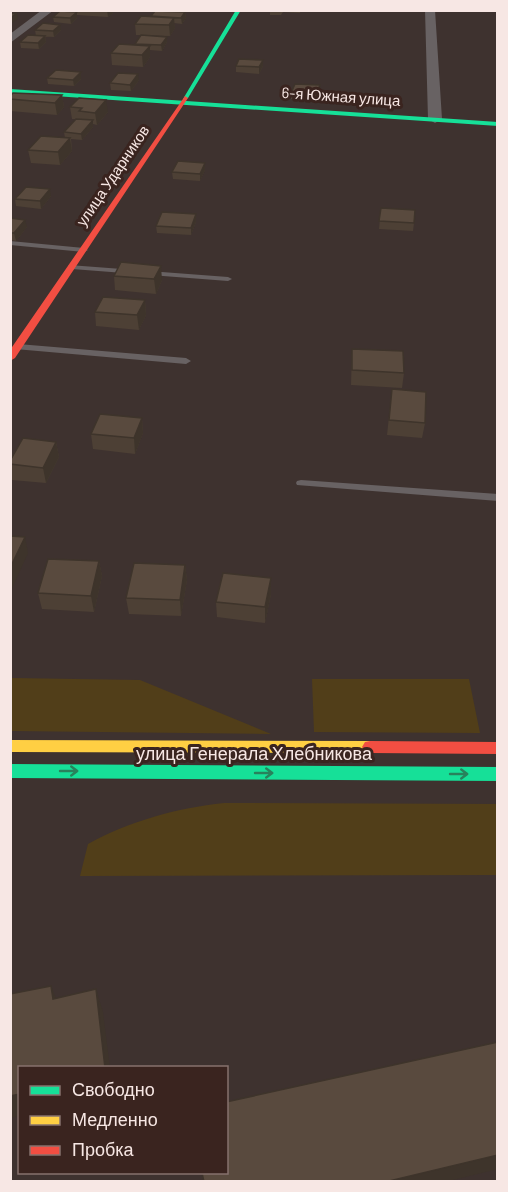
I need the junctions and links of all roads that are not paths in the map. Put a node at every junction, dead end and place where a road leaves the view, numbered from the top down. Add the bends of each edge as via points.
1 (50, 10) edge
2 (239, 10) edge
3 (430, 10) edge
4 (10, 40) edge
5 (10, 90) edge
6 (182, 103) junction
7 (435, 119) junction
8 (498, 124) edge
9 (10, 243) edge
10 (84, 250) junction
11 (72, 267) junction
12 (228, 279) dead end
13 (14, 353) edge
14 (186, 362) dead end
15 (301, 483) dead end
16 (498, 498) edge
17 (10, 746) edge
18 (498, 748) edge
19 (10, 771) edge
20 (498, 774) edge

1 - 4 street
2 - 6 street, улица Ударников
3 - 7 street
5 - 6 street, 6-я Южная улица
6 - 7 street, 6-я Южная улица
6 - 10 street, улица Ударников
7 - 8 street, 6-я Южная улица
9 - 10 lane
10 - 11 street, улица Ударников
11 - 12 lane
11 - 13 street, улица Ударников
13 - 14 lane
15 - 16 lane
17 - 18 street, улица Генерала Хлебникова
19 -> 20 street, улица Генерала Хлебникова

